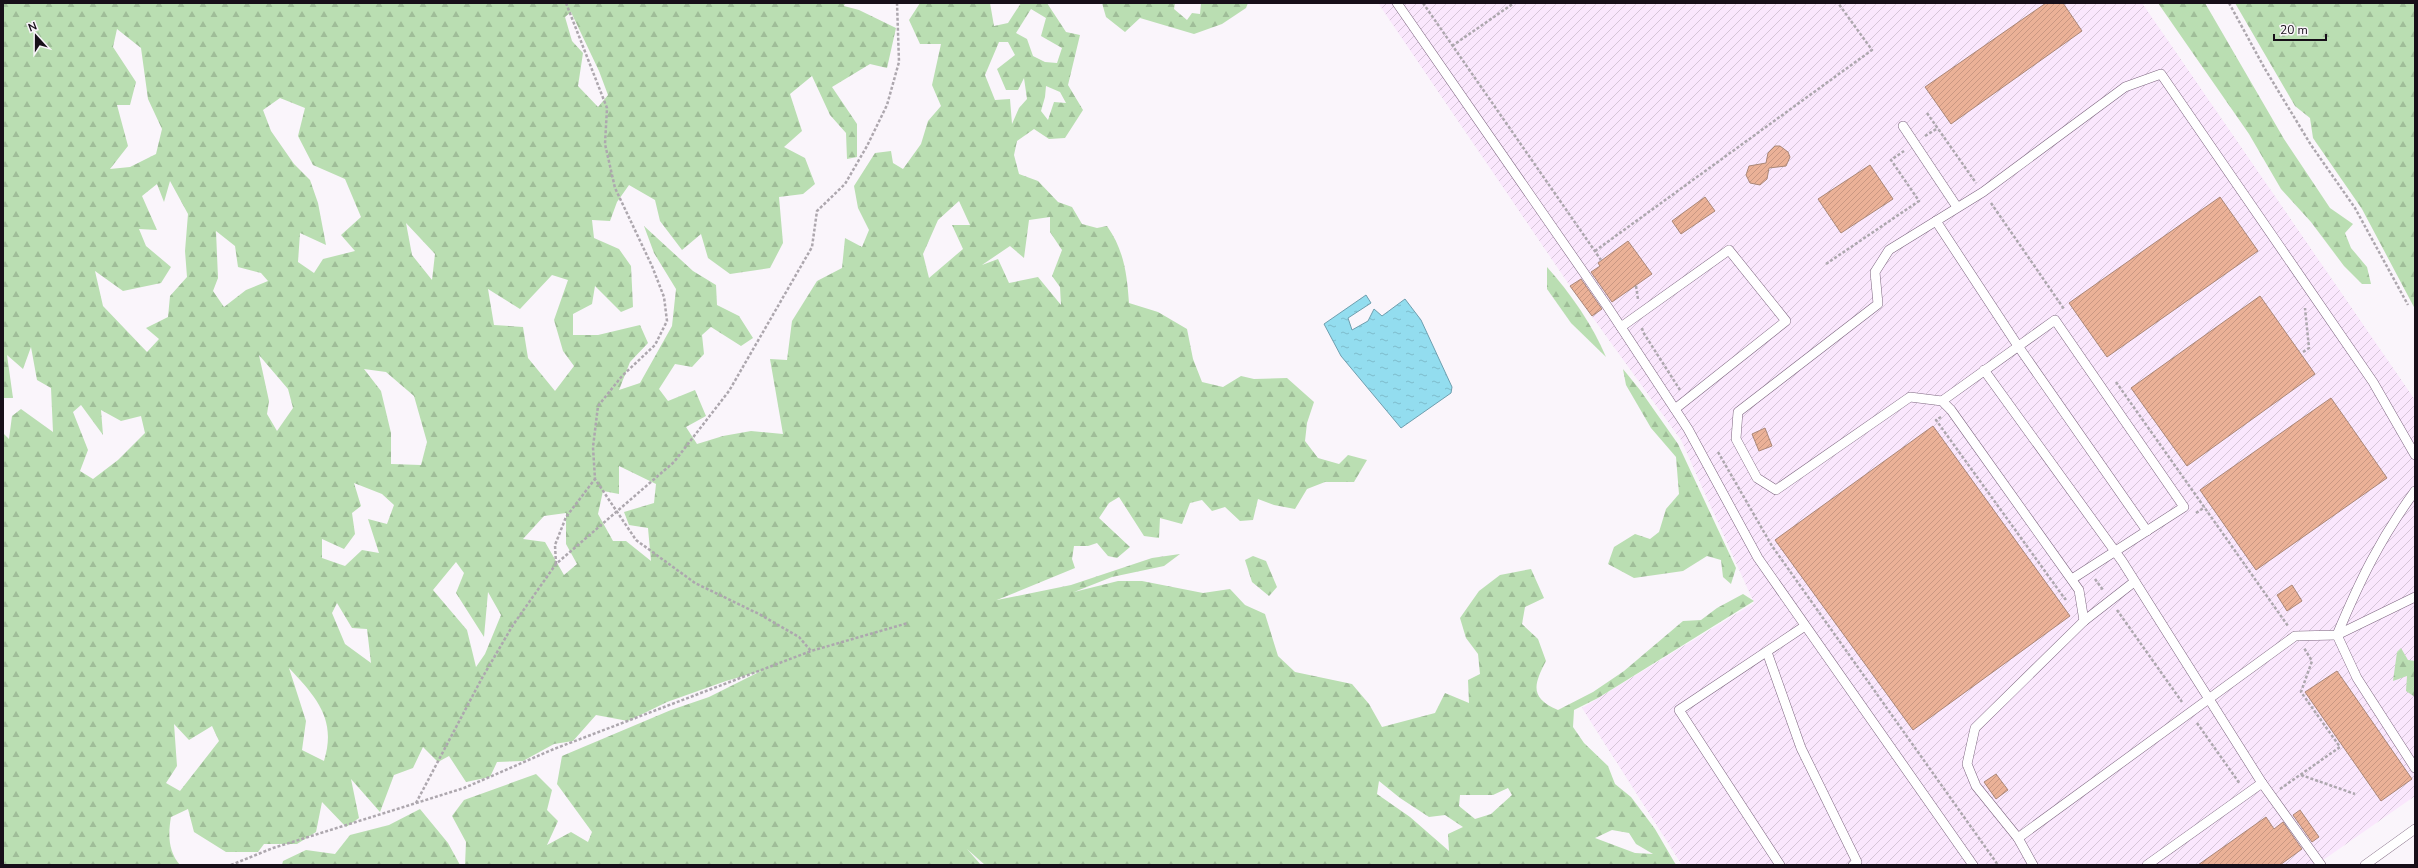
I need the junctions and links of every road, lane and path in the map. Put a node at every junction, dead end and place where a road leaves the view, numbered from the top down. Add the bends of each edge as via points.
1 (566, 3) edge
2 (898, 3) edge
3 (1397, 3) edge
4 (1423, 3) edge
5 (1514, 3) edge
6 (1838, 3) edge
7 (2229, 3) edge
8 (1452, 46) junction
9 (1903, 126) dead end
10 (1938, 128) dead end
11 (1916, 143) junction
12 (1958, 207) junction
13 (1936, 220) junction
14 (1595, 251) junction
15 (1601, 260) dead end
16 (1826, 264) dead end
17 (1636, 286) dead end
18 (2408, 305) dead end
19 (1640, 313) junction
20 (1621, 327) junction
21 (2018, 346) junction
22 (1984, 370) junction
23 (1686, 399) junction
24 (1942, 401) junction
25 (1675, 408) junction
26 (1936, 420) dead end
27 (1716, 450) dead end
28 (2415, 455) edge
29 (595, 479) junction
30 (2415, 491) edge
31 (2206, 507) dead end
32 (616, 512) junction
33 (2193, 515) dead end
34 (2147, 531) junction
35 (2115, 552) junction
36 (556, 564) junction
37 (2100, 575) dead end
38 (2095, 579) junction
39 (2072, 580) junction
40 (2134, 582) junction
41 (2079, 590) junction
42 (2415, 597) edge
43 (2110, 600) junction
44 (2084, 621) junction
45 (908, 623) dead end
46 (1805, 626) junction
47 (2337, 635) junction
48 (811, 651) junction
49 (1767, 652) junction
50 (2208, 699) junction
51 (2190, 713) junction
52 (2415, 768) edge
53 (2301, 774) dead end
54 (2262, 783) junction
55 (2247, 794) junction
56 (2355, 794) dead end
57 (416, 803) junction
58 (2415, 829) edge
59 (2018, 838) junction
60 (231, 865) edge
61 (1780, 865) edge
62 (1853, 865) edge
63 (1973, 865) edge
64 (1998, 865) edge
65 (2033, 865) edge
66 (2147, 865) edge
67 (2321, 865) edge
68 (2365, 865) edge

1 - 29 path via 607,108 605,144 615,188 652,266 664,297 667,321 655,345 622,376 598,406 593,447
2 - 32 path via 899,62 887,105 845,184 817,211 812,247 729,391 674,462
3 - 20 lane
4 - 8 path
5 - 8 path
6 - 14 path via 1872,50
7 - 18 path via 2265,70 2355,208
8 - 14 path
9 - 11 lane
10 - 11 path
11 - 12 lane
11 - 16 path via 1891,160 1919,200
12 - 13 lane
12 - 28 lane via 1983,192 2125,87 2161,74 2373,382
13 - 21 lane
13 - 24 lane via 1889,250 1876,272 1878,304 1738,412 1736,438 1757,478 1776,490 1910,397
14 - 15 path
17 - 19 path
19 - 20 lane
19 - 23 path via 1643,332
19 - 23 lane via 1729,250 1786,321
20 - 25 lane
21 - 22 lane
21 - 34 lane
21 - 34 lane via 2055,320 2063,331 2184,507
22 - 24 lane
22 - 35 lane
23 - 25 lane
24 - 39 lane
25 - 46 lane via 1758,558
26 - 41 path via 2065,598
27 - 64 path via 1772,546
29 - 32 path
29 - 36 path via 566,516 555,544
30 - 47 lane via 2388,528 2364,572
31 - 33 path
32 - 36 path
32 - 48 path via 636,540 695,583 799,637
34 - 35 lane
35 - 39 lane
35 - 40 lane
36 - 57 path via 513,625
37 - 38 path
38 - 41 path
38 - 43 path
39 - 41 lane
40 - 43 lane
40 - 50 lane
41 - 44 lane
42 - 47 lane
43 - 44 lane
43 - 51 path
44 - 59 lane via 1975,728 1967,764 1976,786
45 - 48 path
46 - 49 lane
46 - 63 lane
47 - 50 lane via 2296,636
47 - 52 lane via 2357,678
48 - 57 path via 554,749 464,788
49 - 61 lane via 1679,710
49 - 62 lane via 1801,748 1857,862
50 - 51 lane
50 - 54 lane
51 - 55 path
51 - 59 lane
53 - 56 path
54 - 55 lane
54 - 67 lane
55 - 66 lane
57 - 60 path via 273,848
58 - 68 lane
59 - 65 lane

